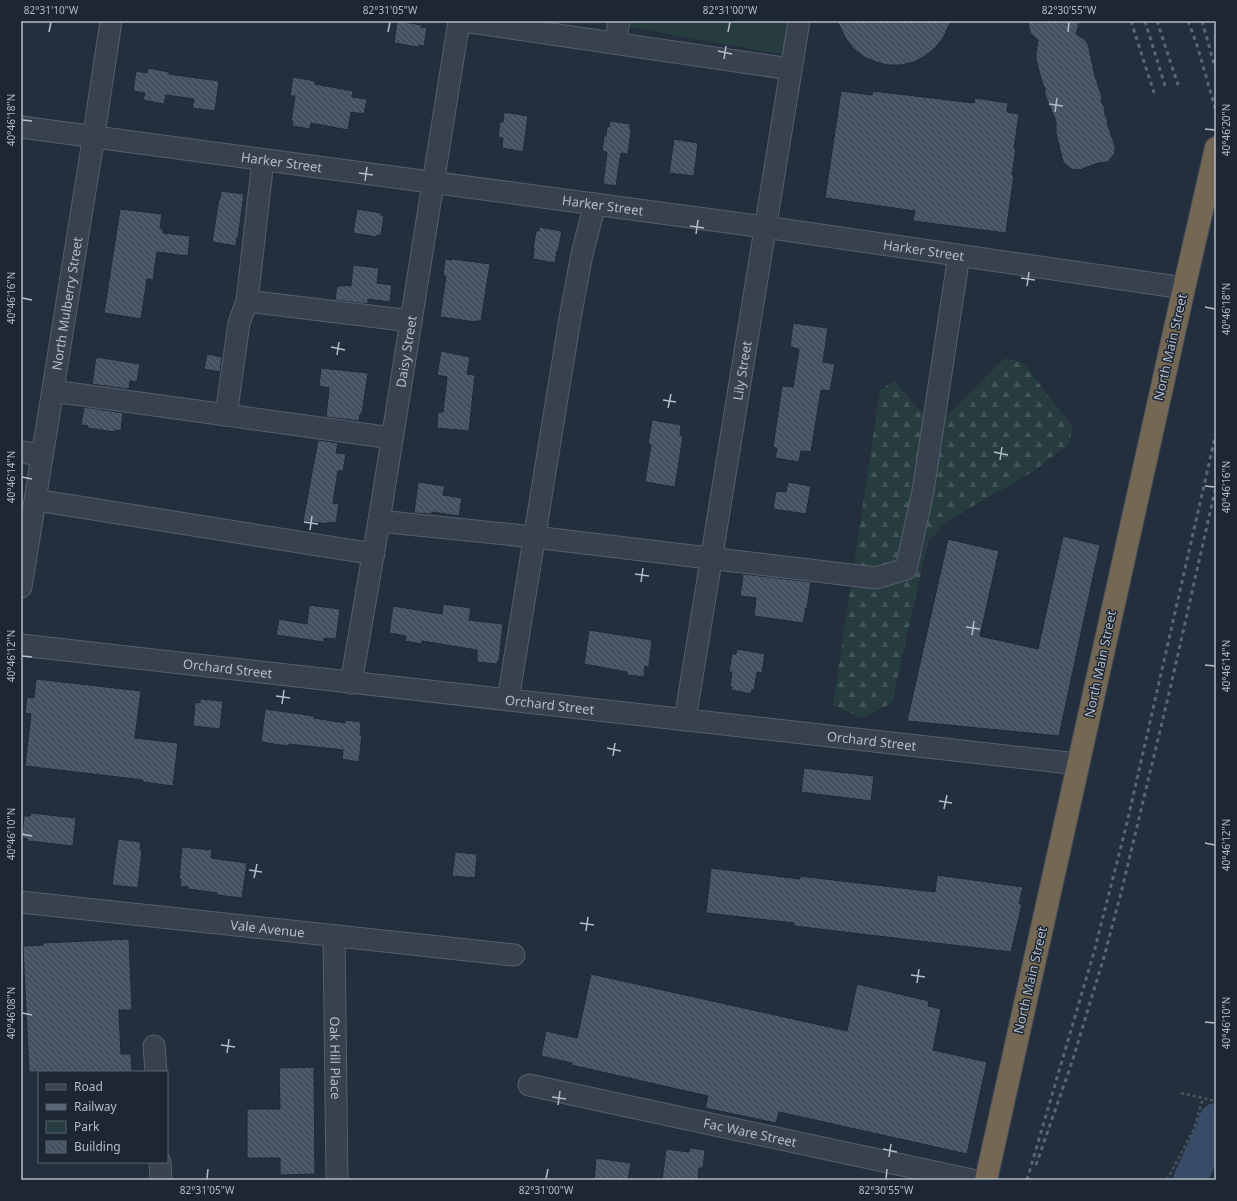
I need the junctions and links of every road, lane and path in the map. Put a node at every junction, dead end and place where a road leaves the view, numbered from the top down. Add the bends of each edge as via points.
1 (111, 21) edge
2 (459, 21) edge
3 (463, 21) edge
4 (619, 21) edge
5 (799, 21) edge
6 (615, 43) junction
7 (791, 69) junction
8 (21, 128) edge
9 (93, 137) junction
10 (1216, 148) edge
11 (263, 160) junction
12 (433, 183) junction
13 (595, 204) junction
14 (765, 227) junction
15 (959, 255) junction
16 (1184, 288) junction
17 (246, 301) junction
18 (411, 321) junction
19 (53, 391) junction
20 (226, 415) junction
21 (392, 438) junction
22 (21, 452) edge
23 (42, 454) junction
24 (36, 500) junction
25 (379, 521) junction
26 (534, 537) junction
27 (374, 554) junction
28 (711, 558) junction
29 (21, 587) edge
30 (21, 645) edge
31 (352, 683) junction
32 (508, 700) junction
33 (686, 720) junction
34 (1078, 764) junction
35 (21, 902) edge
36 (334, 936) junction
37 (514, 955) dead end
38 (154, 1046) dead end
39 (156, 1071) edge
40 (529, 1085) dead end
41 (1181, 1093) dead end
42 (1203, 1098) junction
43 (1216, 1101) edge
44 (160, 1163) edge
45 (161, 1180) edge
46 (337, 1180) edge
47 (972, 1180) edge
48 (986, 1180) edge
49 (1167, 1180) edge

1 - 9 street, North Mulberry Street
2 - 12 street, Daisy Street
3 - 6 street
4 - 6 street
5 - 7 street, Lily Street
6 - 7 street
7 - 14 street, Lily Street
8 - 9 street, Harker Street
9 - 11 street, Harker Street
9 - 19 street, North Mulberry Street
10 - 16 highway, North Main Street
11 - 12 street, Harker Street
11 - 17 street
12 - 13 street, Harker Street
12 - 18 street, Daisy Street
13 - 14 street, Harker Street
13 - 26 street via 570,318
14 - 15 street, Harker Street
14 - 28 street, Lily Street
15 - 16 street, Harker Street
15 - 28 street via 923,491 906,569 876,578
16 - 34 highway, North Main Street
17 - 18 street
17 - 20 street via 239,323
18 - 21 street, Daisy Street
19 - 20 street
19 - 23 street, North Mulberry Street
20 - 21 street
21 - 25 street, Daisy Street
22 - 23 street
23 - 24 street, North Mulberry Street
24 - 27 street
24 - 29 street, North Mulberry Street
25 - 26 street
25 - 27 street, Daisy Street
26 - 28 street
26 - 32 street
27 - 31 street, Daisy Street
28 - 33 street, Lily Street
30 - 31 street, Orchard Street
31 - 32 street, Orchard Street
32 - 33 street, Orchard Street
33 - 34 street, Orchard Street
34 - 48 highway, North Main Street
35 - 36 street, Vale Avenue
36 - 37 street, Vale Avenue
36 - 46 street, Oak Hill Place
38 - 39 street
40 - 47 street, Fac Ware Street
41 - 42 path
42 - 43 path
42 - 49 path via 1194,1129
44 - 45 street

